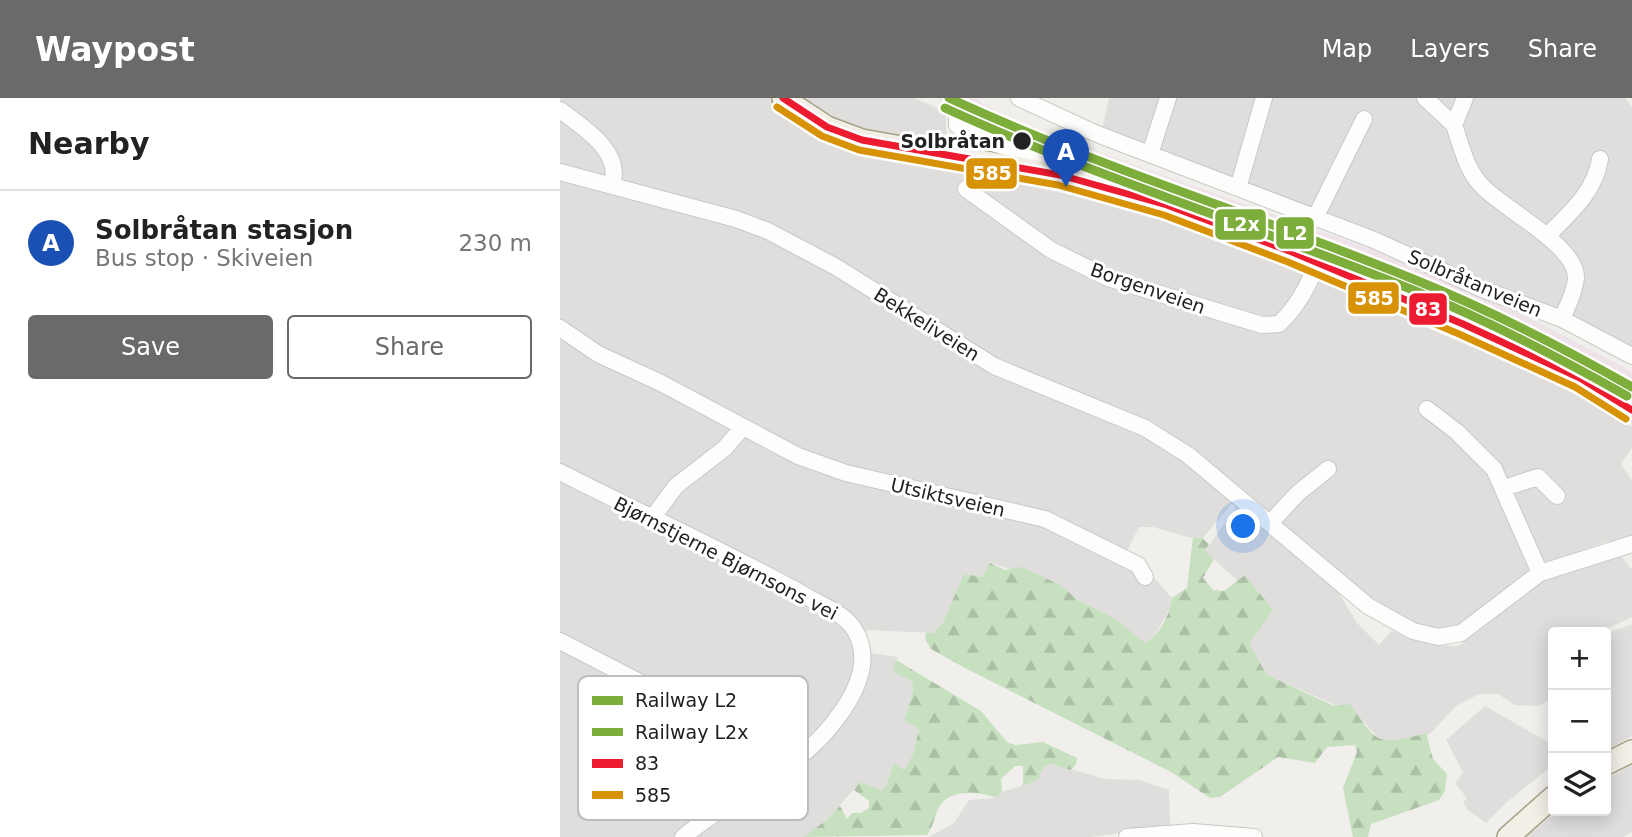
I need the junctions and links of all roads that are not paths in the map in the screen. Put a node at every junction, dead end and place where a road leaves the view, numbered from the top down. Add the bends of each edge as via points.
1 (783, 98) edge
2 (1019, 98) edge
3 (1168, 98) edge
4 (1264, 98) edge
5 (1425, 98) edge
6 (1465, 98) edge
7 (560, 110) edge
8 (957, 110) dead end
9 (1364, 119) dead end
10 (1454, 125) junction
11 (1150, 154) junction
12 (1600, 159) dead end
13 (560, 172) edge
14 (1051, 174) junction
15 (612, 186) junction
16 (1238, 188) junction
17 (966, 189) dead end
18 (1315, 218) junction
19 (1547, 236) junction
20 (1317, 263) junction
21 (1562, 319) junction
22 (560, 328) edge
23 (1632, 356) edge
24 (1427, 409) dead end
25 (1632, 410) edge
26 (743, 428) junction
27 (1328, 469) dead end
28 (560, 472) edge
29 (1504, 488) junction
30 (1557, 496) dead end
31 (653, 517) junction
32 (1270, 523) junction
33 (1632, 544) edge
34 (1540, 573) junction
35 (1145, 578) dead end
36 (560, 641) edge
37 (628, 676) edge
38 (808, 747) edge
39 (1632, 751) edge
40 (1611, 762) edge
41 (1548, 801) edge
42 (705, 820) edge
43 (683, 837) edge
44 (1128, 837) edge
45 (1254, 837) edge
46 (1508, 837) edge

1 - 14 main road via 827,127 862,140
2 - 11 street, Solbråtanveien
3 - 11 street
4 - 16 street
5 - 10 street
6 - 10 street
7 - 15 street via 598,141 613,160
8 - 14 street via 957,125 967,135 1020,151 1043,162
9 - 18 street
10 - 19 street via 1472,174 1482,186
11 - 16 street, Solbråtanveien
12 - 19 street via 1588,193
13 - 15 street, Bekkeliveien
14 - 20 main road via 1167,205
15 - 32 street, Bekkeliveien via 736,219 798,246 994,366 1164,438
16 - 18 street, Solbråtanveien
17 - 20 street, Borgenveien via 1051,250 1108,278 1262,325 1279,324 1287,316
18 - 21 street, Solbråtanveien
19 - 21 street via 1573,264 1576,277
20 - 25 main road via 1514,346
21 - 23 street, Solbråtanveien
22 - 26 street, Utsiktsveien via 598,354
24 - 29 street via 1483,455
26 - 31 street via 725,449 677,486
26 - 35 street, Utsiktsveien via 797,456 846,473 1045,519 1138,565
27 - 32 street
28 - 31 street, Bjørnstjerne Bjørnsons vei
29 - 30 street via 1538,477
29 - 34 street
31 - 38 street, Bjørnstjerne Bjørnsons vei via 838,613 854,629 861,650 860,679 845,708
32 - 34 street, Bekkeliveien via 1368,606 1398,625 1426,635 1446,637 1461,632
33 - 34 street, Bekkeliveien
36 - 37 street
39 - 40 main road
41 - 46 main road
42 - 43 street, Bjørnstjerne Bjørnsons vei
44 - 45 street via 1193,832

